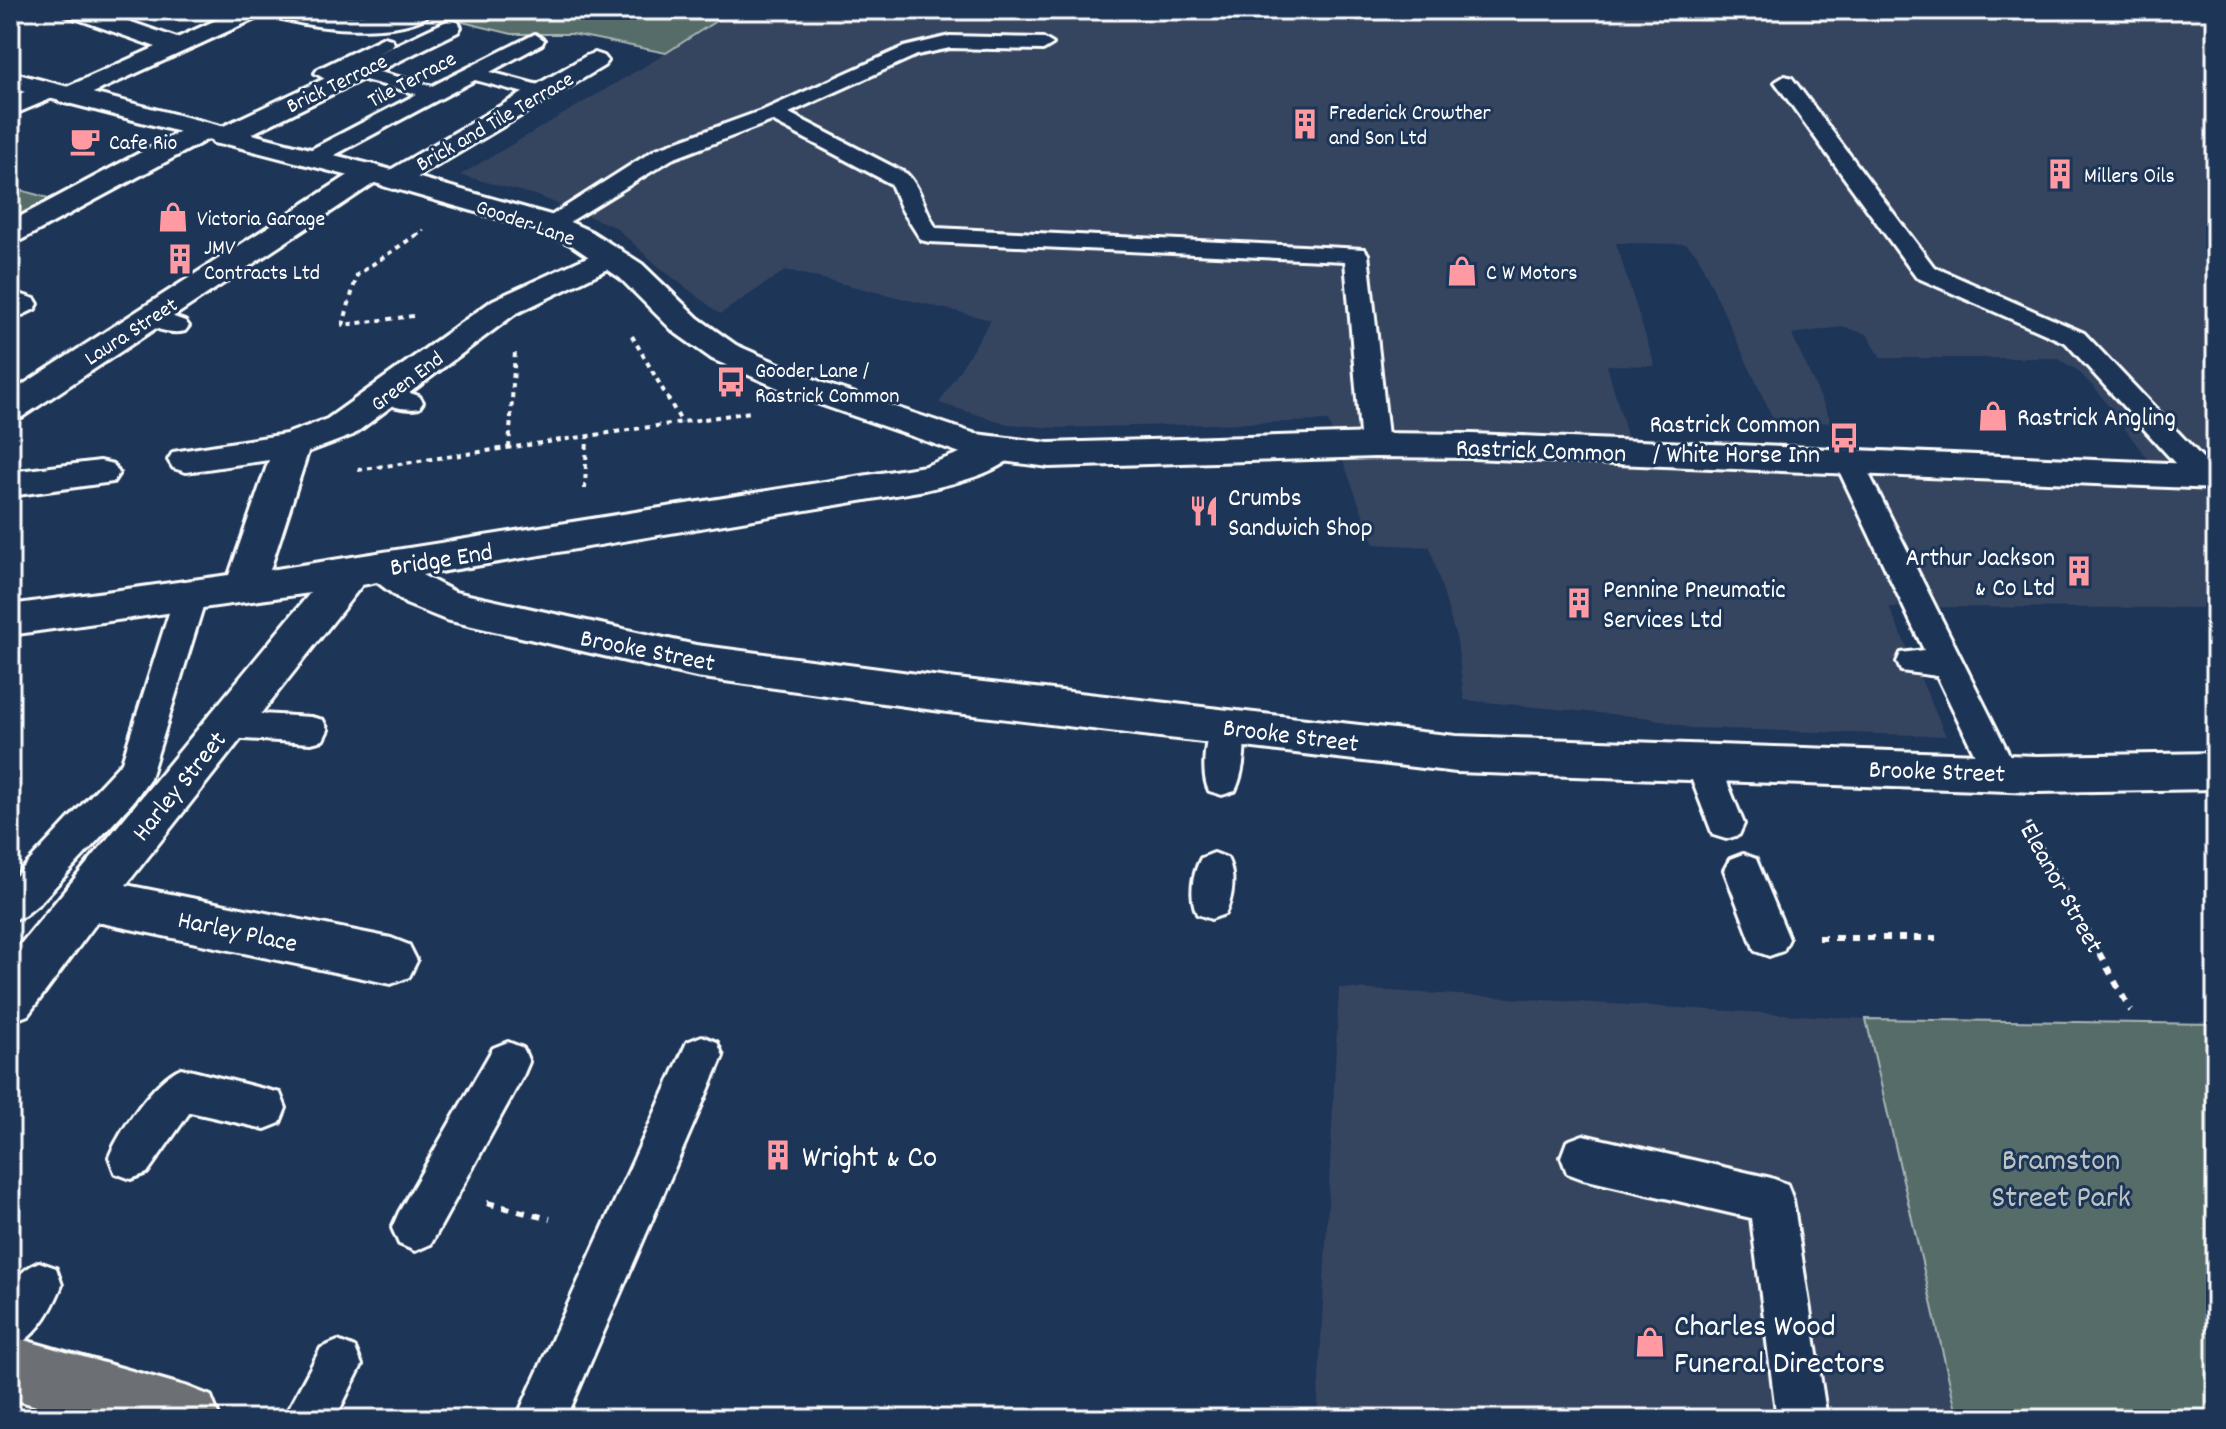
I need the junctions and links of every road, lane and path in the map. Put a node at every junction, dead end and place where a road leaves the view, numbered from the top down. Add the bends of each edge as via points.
1 (74, 10) edge
2 (258, 10) edge
3 (277, 10) edge
4 (422, 10) edge
5 (449, 27) dead end
6 (535, 40) dead end
7 (384, 43) dead end
8 (1043, 44) dead end
9 (177, 46) junction
10 (595, 61) dead end
11 (357, 72) junction
12 (325, 73) joint
13 (472, 73) junction
14 (10, 80) edge
15 (1785, 82) dead end
16 (543, 92) junction
17 (58, 93) junction
18 (434, 93) junction
19 (10, 108) edge
20 (773, 113) junction
21 (209, 134) junction
22 (310, 159) junction
23 (382, 176) junction
24 (468, 200) junction
25 (550, 224) junction
26 (10, 234) edge
27 (609, 256) junction
28 (10, 298) edge
29 (518, 300) junction
30 (10, 313) edge
31 (419, 315) dead end
32 (633, 343) dead end
33 (10, 409) edge
34 (758, 411) dead end
35 (682, 423) junction
36 (587, 438) junction
37 (1375, 445) junction
38 (509, 448) junction
39 (1000, 450) junction
40 (186, 460) dead end
41 (1848, 460) junction
42 (287, 463) junction
43 (100, 473) dead end
44 (2209, 477) edge
45 (10, 484) edge
46 (871, 486) joint
47 (585, 487) dead end
48 (367, 571) junction
49 (244, 589) junction
50 (190, 597) junction
51 (10, 620) edge
52 (227, 725) junction
53 (1227, 726) junction
54 (311, 730) dead end
55 (1703, 762) junction
56 (2216, 771) edge
57 (2000, 772) junction
58 (1222, 781) dead end
59 (1726, 824) dead end
60 (1743, 870) dead end
61 (86, 898) junction
62 (10, 904) edge
63 (1936, 938) dead end
64 (1769, 939) joint
65 (391, 961) dead end
66 (10, 998) edge
67 (2131, 1011) dead end
68 (702, 1056) dead end
69 (508, 1062) dead end
70 (265, 1108) dead end
71 (131, 1157) dead end
72 (1583, 1157) dead end
73 (425, 1209) joint
74 (550, 1219) dead end
75 (39, 1285) dead end
76 (10, 1325) edge
77 (338, 1365) dead end
78 (10, 1367) edge
79 (188, 1419) edge
80 (308, 1419) edge
81 (541, 1419) edge
82 (1802, 1419) edge

1 - 9 street
2 - 9 street
3 - 4 street via 300,19 346,24
5 - 11 street, Brick Terrace
6 - 13 lane, Tile Terrace
7 - 12 lane
8 - 20 lane via 967,41 927,46
9 - 17 street
10 - 16 street, Brick and Tile Terrace
11 - 18 lane
11 - 21 street, Brick Terrace
12 - 21 street
13 - 16 lane
13 - 18 lane, Tile Terrace
14 - 17 street, Gooder Lane
15 - 44 lane via 1925,272 2075,338
16 - 23 street, Brick and Tile Terrace
17 - 19 street
17 - 21 street, Gooder Lane
18 - 22 lane, Tile Terrace
20 - 25 lane via 664,154
20 - 37 lane via 899,179 929,235 1356,254
21 - 22 street, Gooder Lane
21 - 26 street
22 - 23 street, Gooder Lane
23 - 24 street, Gooder Lane
23 - 33 street, Laura Street via 164,321
24 - 25 street, Gooder Lane
24 - 31 path via 357,275 343,325
25 - 27 street, Gooder Lane
27 - 29 street, Green End
27 - 39 street, Gooder Lane via 724,352 896,421
28 - 30 lane via 26,304
29 - 38 path
29 - 42 street, Green End via 399,398 340,427
32 - 35 path
34 - 35 path
35 - 36 path
36 - 38 path
36 - 47 path
37 - 39 street, Rastrick Common via 1088,455
37 - 41 street, Rastrick Common
38 - 42 path
39 - 46 street, Rastrick Common via 954,471
40 - 42 street, Green End
41 - 44 street, Rastrick Common
41 - 57 lane via 1872,538 1929,663
42 - 49 street
43 - 45 street
46 - 48 street, Bridge End
48 - 49 street, Bridge End
48 - 52 street, Harley Street
48 - 53 street, Brooke Street via 446,605 696,661
49 - 50 street, Bridge End
50 - 51 street, Bridge End
50 - 62 lane via 138,768
52 - 54 lane
52 - 61 street, Harley Street
53 - 55 street, Brooke Street via 1456,754
53 - 58 lane
55 - 57 street, Brooke Street
55 - 59 lane
56 - 57 street, Brooke Street
57 - 67 path, Eleanor Street
60 - 64 lane
61 - 65 street, Harley Place
61 - 66 street, Harley Street
63 - 64 path
68 - 81 lane
69 - 73 lane
70 - 71 lane via 181,1089
72 - 82 lane via 1771,1200
73 - 74 path
75 - 76 lane
77 - 80 lane
78 - 79 main road

